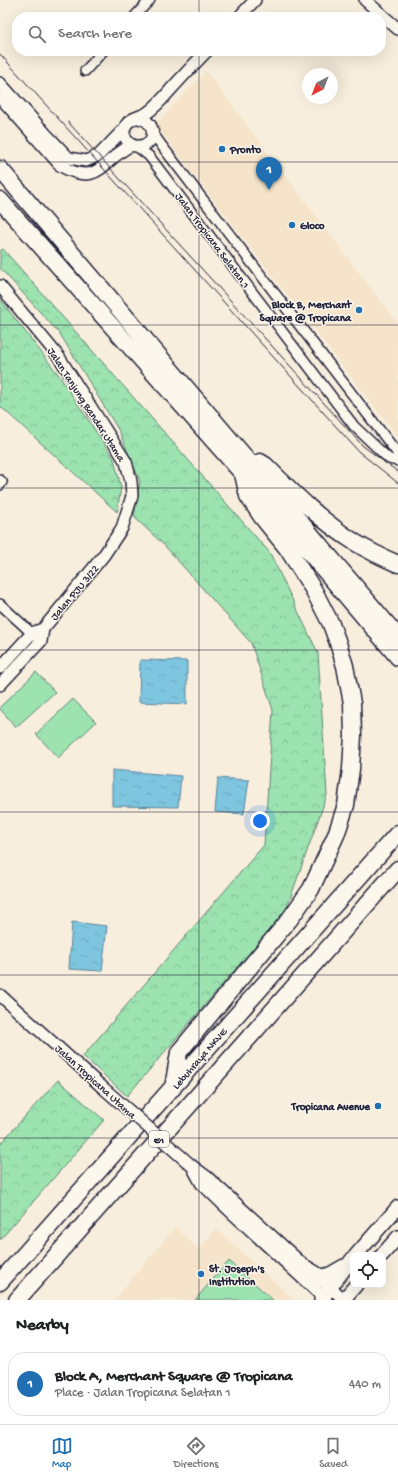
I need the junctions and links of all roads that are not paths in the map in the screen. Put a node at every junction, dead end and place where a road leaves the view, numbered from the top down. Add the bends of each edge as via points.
1 (150, 0) edge
2 (255, 0) edge
3 (365, 0) edge
4 (139, 12) edge
5 (244, 12) edge
6 (379, 12) edge
7 (386, 18) edge
8 (398, 29) edge
9 (98, 56) edge
10 (202, 56) edge
11 (85, 71) dead end
12 (0, 83) edge
13 (0, 97) edge
14 (156, 106) junction
15 (138, 118) junction
16 (125, 128) junction
17 (152, 129) junction
18 (134, 146) junction
19 (0, 169) edge
20 (0, 200) edge
21 (0, 286) edge
22 (398, 454) edge
23 (244, 455) junction
24 (398, 461) edge
25 (243, 474) junction
26 (0, 480) edge
27 (0, 485) edge
28 (104, 555) joint
29 (398, 564) edge
30 (0, 604) edge
31 (43, 629) junction
32 (32, 632) junction
33 (398, 637) edge
34 (41, 641) junction
35 (398, 658) edge
36 (0, 668) edge
37 (0, 685) edge
38 (398, 833) edge
39 (398, 869) edge
40 (0, 995) edge
41 (173, 1088) junction
42 (192, 1166) junction
43 (398, 1207) edge
44 (398, 1237) edge
45 (358, 1252) edge
46 (385, 1252) edge
47 (350, 1260) edge
48 (350, 1262) edge
49 (306, 1267) junction
50 (0, 1282) edge
51 (354, 1288) edge
52 (325, 1296) edge
53 (17, 1300) edge
54 (344, 1300) edge

1 - 4 street
2 - 5 street
3 - 6 street
7 - 8 street
9 - 11 street
10 - 14 street
12 - 16 street via 69,158 86,161 99,156
13 - 18 street via 61,166 74,173 89,174 101,170 125,148
14 - 15 street
14 - 17 street via 152,115
15 - 16 street via 130,121
15 - 17 street via 146,120
16 - 18 street via 125,138
17 - 18 street via 148,143
17 - 22 street, Jalan Tropicana Selatan 1 via 162,146
18 - 24 street, Jalan Tropicana Selatan 1 via 149,156 354,426 389,459
19 - 23 highway
20 - 25 highway
21 - 28 street, Jalan Tanjung Bandar Utama via 59,357 126,462 132,496 122,528
23 - 29 highway via 265,465 300,499 340,532 357,544
23 - 33 highway
25 - 35 highway
25 - 41 highway via 248,496 287,548 313,589 338,643 352,703 351,769 346,805 336,835 310,889 289,920 179,1052
26 - 27 street
28 - 31 street, Jalan PJU 3/22
30 - 32 street
31 - 32 street, Jalan PJU 3/22
31 - 34 street, Jalan PJU 3/22
32 - 34 street
32 - 36 street
34 - 37 street
38 - 41 highway, Lebuhraya NKVE / E1
39 - 53 highway, E1
40 - 42 street, Jalan Tropicana Utama, bridge
41 - 50 highway, Lebuhraya NKVE / E1
42 - 49 street, Jalan Tropicana Utama
42 - 52 street, Jalan Tropicana Utama via 201,1183
43 - 45 main road
44 - 46 main road
47 - 49 main road via 330,1274 321,1276
48 - 52 main road
49 - 52 street, Jalan Tropicana Utama
51 - 54 main road
52 - 54 street

